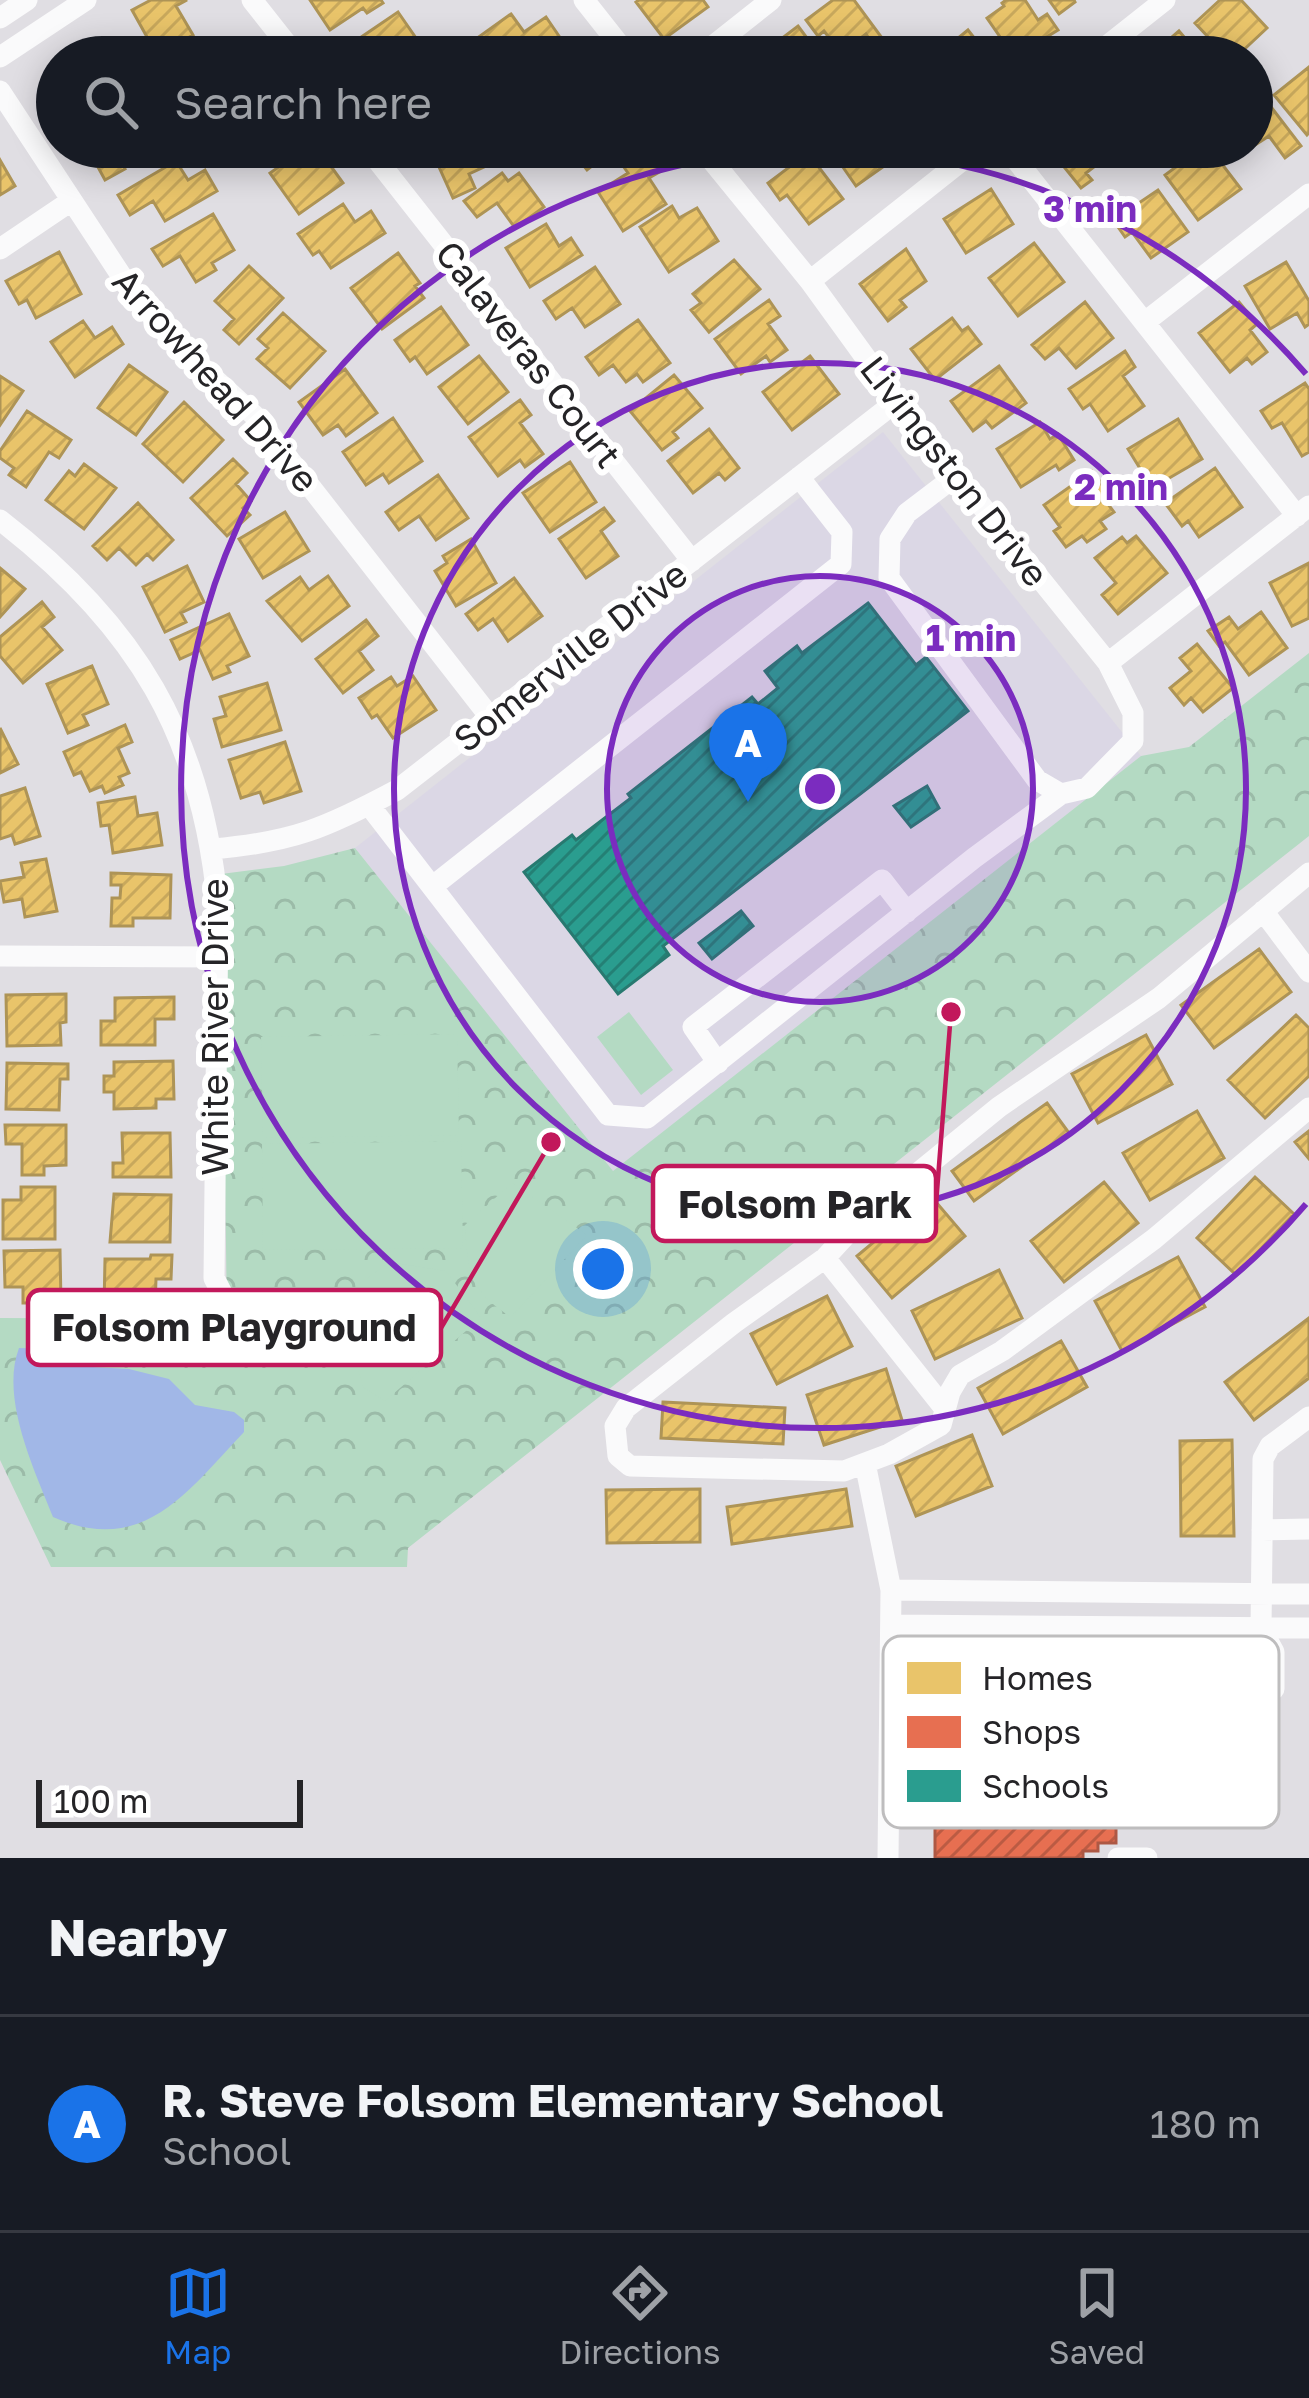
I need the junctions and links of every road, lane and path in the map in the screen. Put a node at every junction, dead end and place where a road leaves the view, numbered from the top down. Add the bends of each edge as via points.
1 (27, 0) edge
2 (86, 0) edge
3 (252, 0) edge
4 (584, 0) edge
5 (771, 0) edge
6 (1165, 0) edge
7 (0, 18) edge
8 (280, 36) edge
9 (612, 36) edge
10 (726, 36) edge
11 (1120, 36) edge
12 (0, 57) edge
13 (0, 91) edge
14 (36, 147) edge
15 (49, 168) edge
16 (384, 168) edge
17 (718, 168) edge
18 (953, 168) edge
19 (1023, 168) edge
20 (1309, 194) edge
21 (71, 202) junction
22 (0, 249) edge
23 (810, 281) junction
24 (1145, 322) junction
25 (897, 401) junction
26 (957, 475) junction
27 (799, 477) junction
28 (1303, 511) edge
29 (0, 520) edge
30 (692, 561) junction
31 (1108, 663) junction
32 (490, 717) junction
33 (1061, 794) junction
34 (368, 805) junction
35 (213, 849) junction
36 (1309, 872) edge
37 (433, 886) junction
38 (1263, 911) junction
39 (907, 912) junction
40 (0, 956) edge
41 (218, 957) junction
42 (1309, 972) edge
43 (718, 1064) junction
44 (1309, 1108) edge
45 (825, 1258) junction
46 (233, 1314) dead end
47 (945, 1409) junction
48 (1309, 1417) edge
49 (865, 1463) junction
50 (1309, 1529) edge
51 (1262, 1530) junction
52 (891, 1590) junction
53 (1260, 1594) junction
54 (1309, 1594) edge
55 (891, 1625) junction
56 (1261, 1628) junction
57 (1309, 1628) edge
58 (891, 1636) edge
59 (1257, 1636) edge
60 (1265, 1636) edge
61 (888, 1828) edge
62 (888, 1858) edge
63 (1118, 1858) edge
64 (1147, 1858) edge

1 - 7 street
2 - 12 street
3 - 8 street
4 - 9 street
5 - 10 street
6 - 11 street
13 - 14 street, Arrowhead Drive
15 - 21 street, Arrowhead Drive
16 - 30 street, Calaveras Court
17 - 23 street, Livingston Drive
18 - 23 street
19 - 24 street
20 - 24 street
21 - 22 street
21 - 32 street, Arrowhead Drive via 130,289 256,417
23 - 25 street, Livingston Drive
24 - 28 street
25 - 26 street, Livingston Drive
25 - 27 street, Somerville Drive
26 - 31 street, Livingston Drive
26 - 33 street via 908,513 890,539 889,578 1037,780
27 - 30 street, Somerville Drive
27 - 37 street via 842,532 842,564
28 - 31 street
29 - 35 street, White River Drive via 117,629 173,725
30 - 32 street, Somerville Drive
31 - 33 street, Livingston Drive via 1133,713 1133,741 1087,788
32 - 34 street, Somerville Drive
33 - 39 street
34 - 35 street, Somerville Drive via 271,844
34 - 37 street
35 - 41 street, White River Drive
36 - 38 street
37 - 43 street via 608,1114 647,1118
38 - 42 street
38 - 45 street via 1159,998 999,1107
39 - 43 street
39 - 43 street via 882,880 693,1028
40 - 41 street
41 - 46 street, White River Drive via 214,1277
44 - 47 street via 1154,1239 960,1375
45 - 47 street
45 - 49 street via 626,1408 614,1438 630,1466 844,1472
47 - 49 street via 941,1425
48 - 51 street via 1263,1460
49 - 52 street
50 - 51 street
51 - 53 street
52 - 53 street
52 - 55 street
53 - 54 street
53 - 56 street
55 - 56 street
55 - 58 street
56 - 57 street
56 - 59 street
56 - 60 street
61 - 62 street
63 - 64 street

